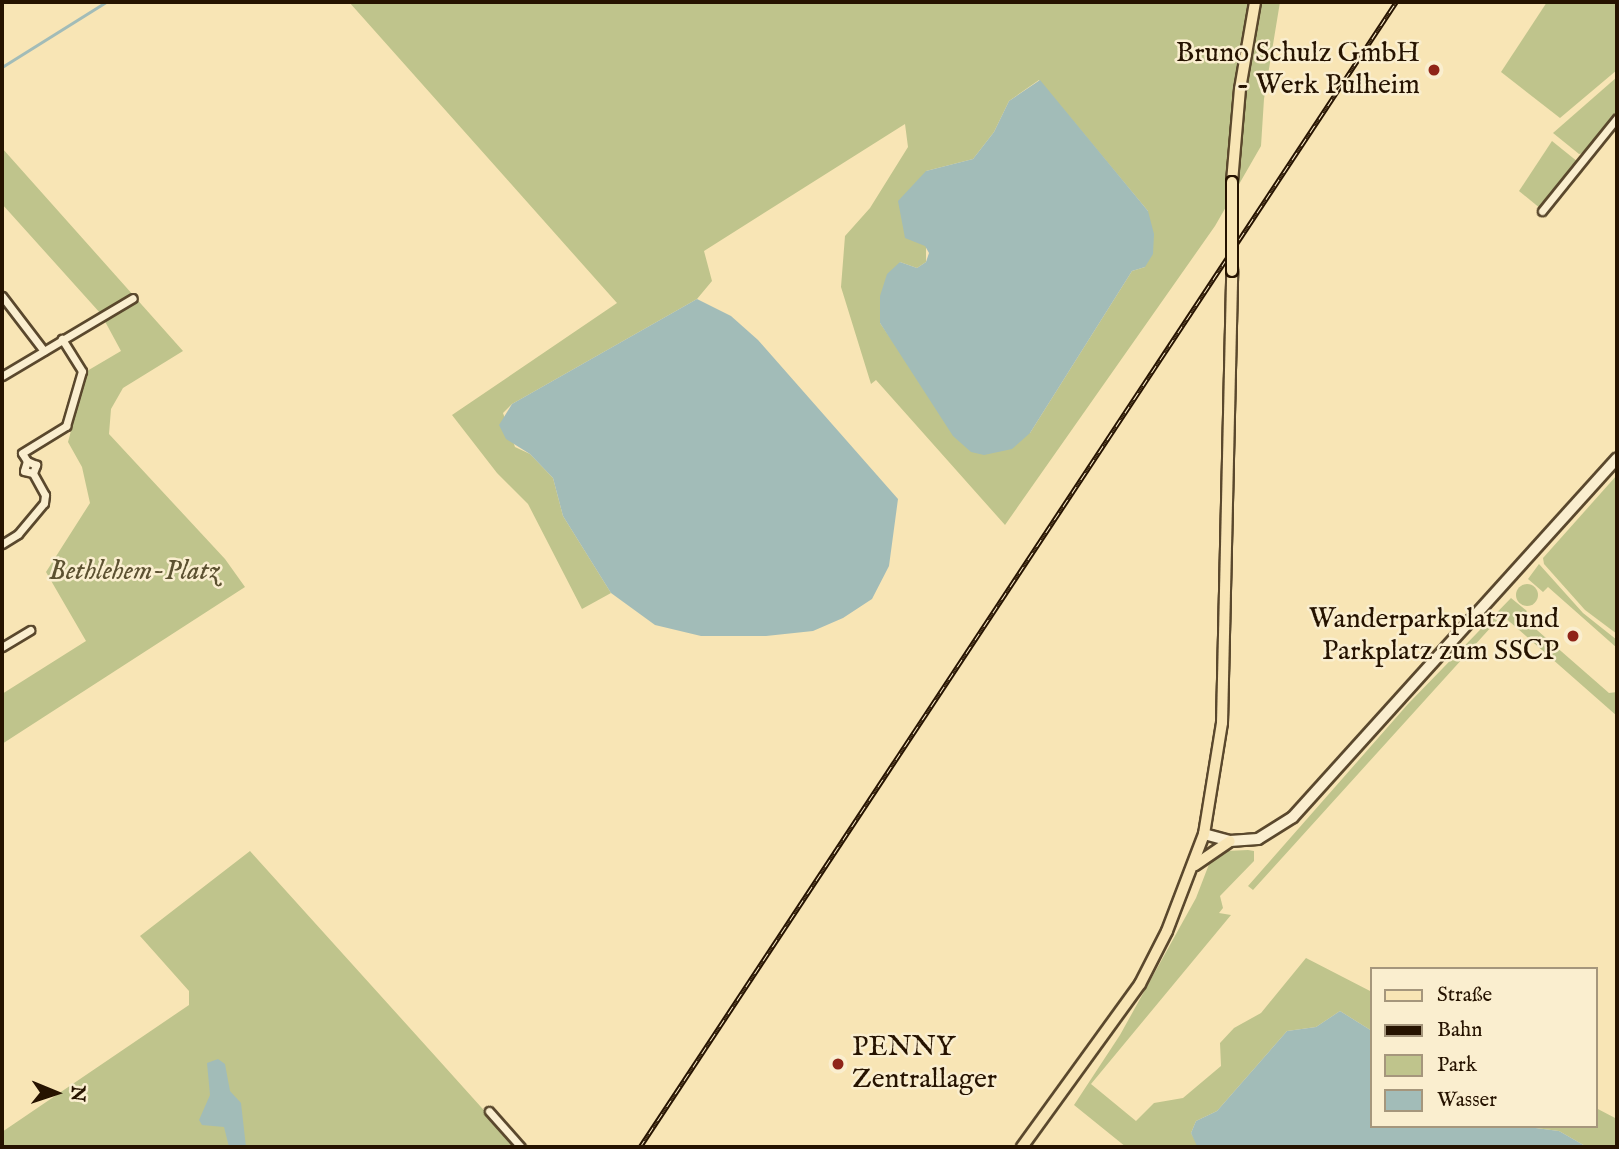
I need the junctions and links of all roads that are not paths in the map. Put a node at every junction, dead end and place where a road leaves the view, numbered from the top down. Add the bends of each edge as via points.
1 (1255, 2) edge
2 (1617, 118) edge
3 (1542, 211) dead end
4 (2, 296) edge
5 (133, 298) dead end
6 (62, 339) junction
7 (44, 351) junction
8 (2, 376) edge
9 (1617, 459) edge
10 (2, 544) edge
11 (30, 630) dead end
12 (2, 647) edge
13 (1204, 834) junction
14 (1230, 841) junction
15 (1195, 865) junction
16 (489, 1111) dead end
17 (521, 1147) edge
18 (1021, 1147) edge

1 - 13 main road, bridge via 1240,89 1232,182 1222,723
2 - 3 street
4 - 7 street
5 - 6 street
6 - 7 street
6 - 10 street via 82,370 66,426 22,453 36,464 33,473 45,495 44,503 18,534
7 - 8 street
9 - 14 main road via 1310,800 1284,824 1258,838
11 - 12 street
13 - 14 main road
13 - 15 main road
14 - 15 main road
15 - 18 main road via 1140,984
16 - 17 street

